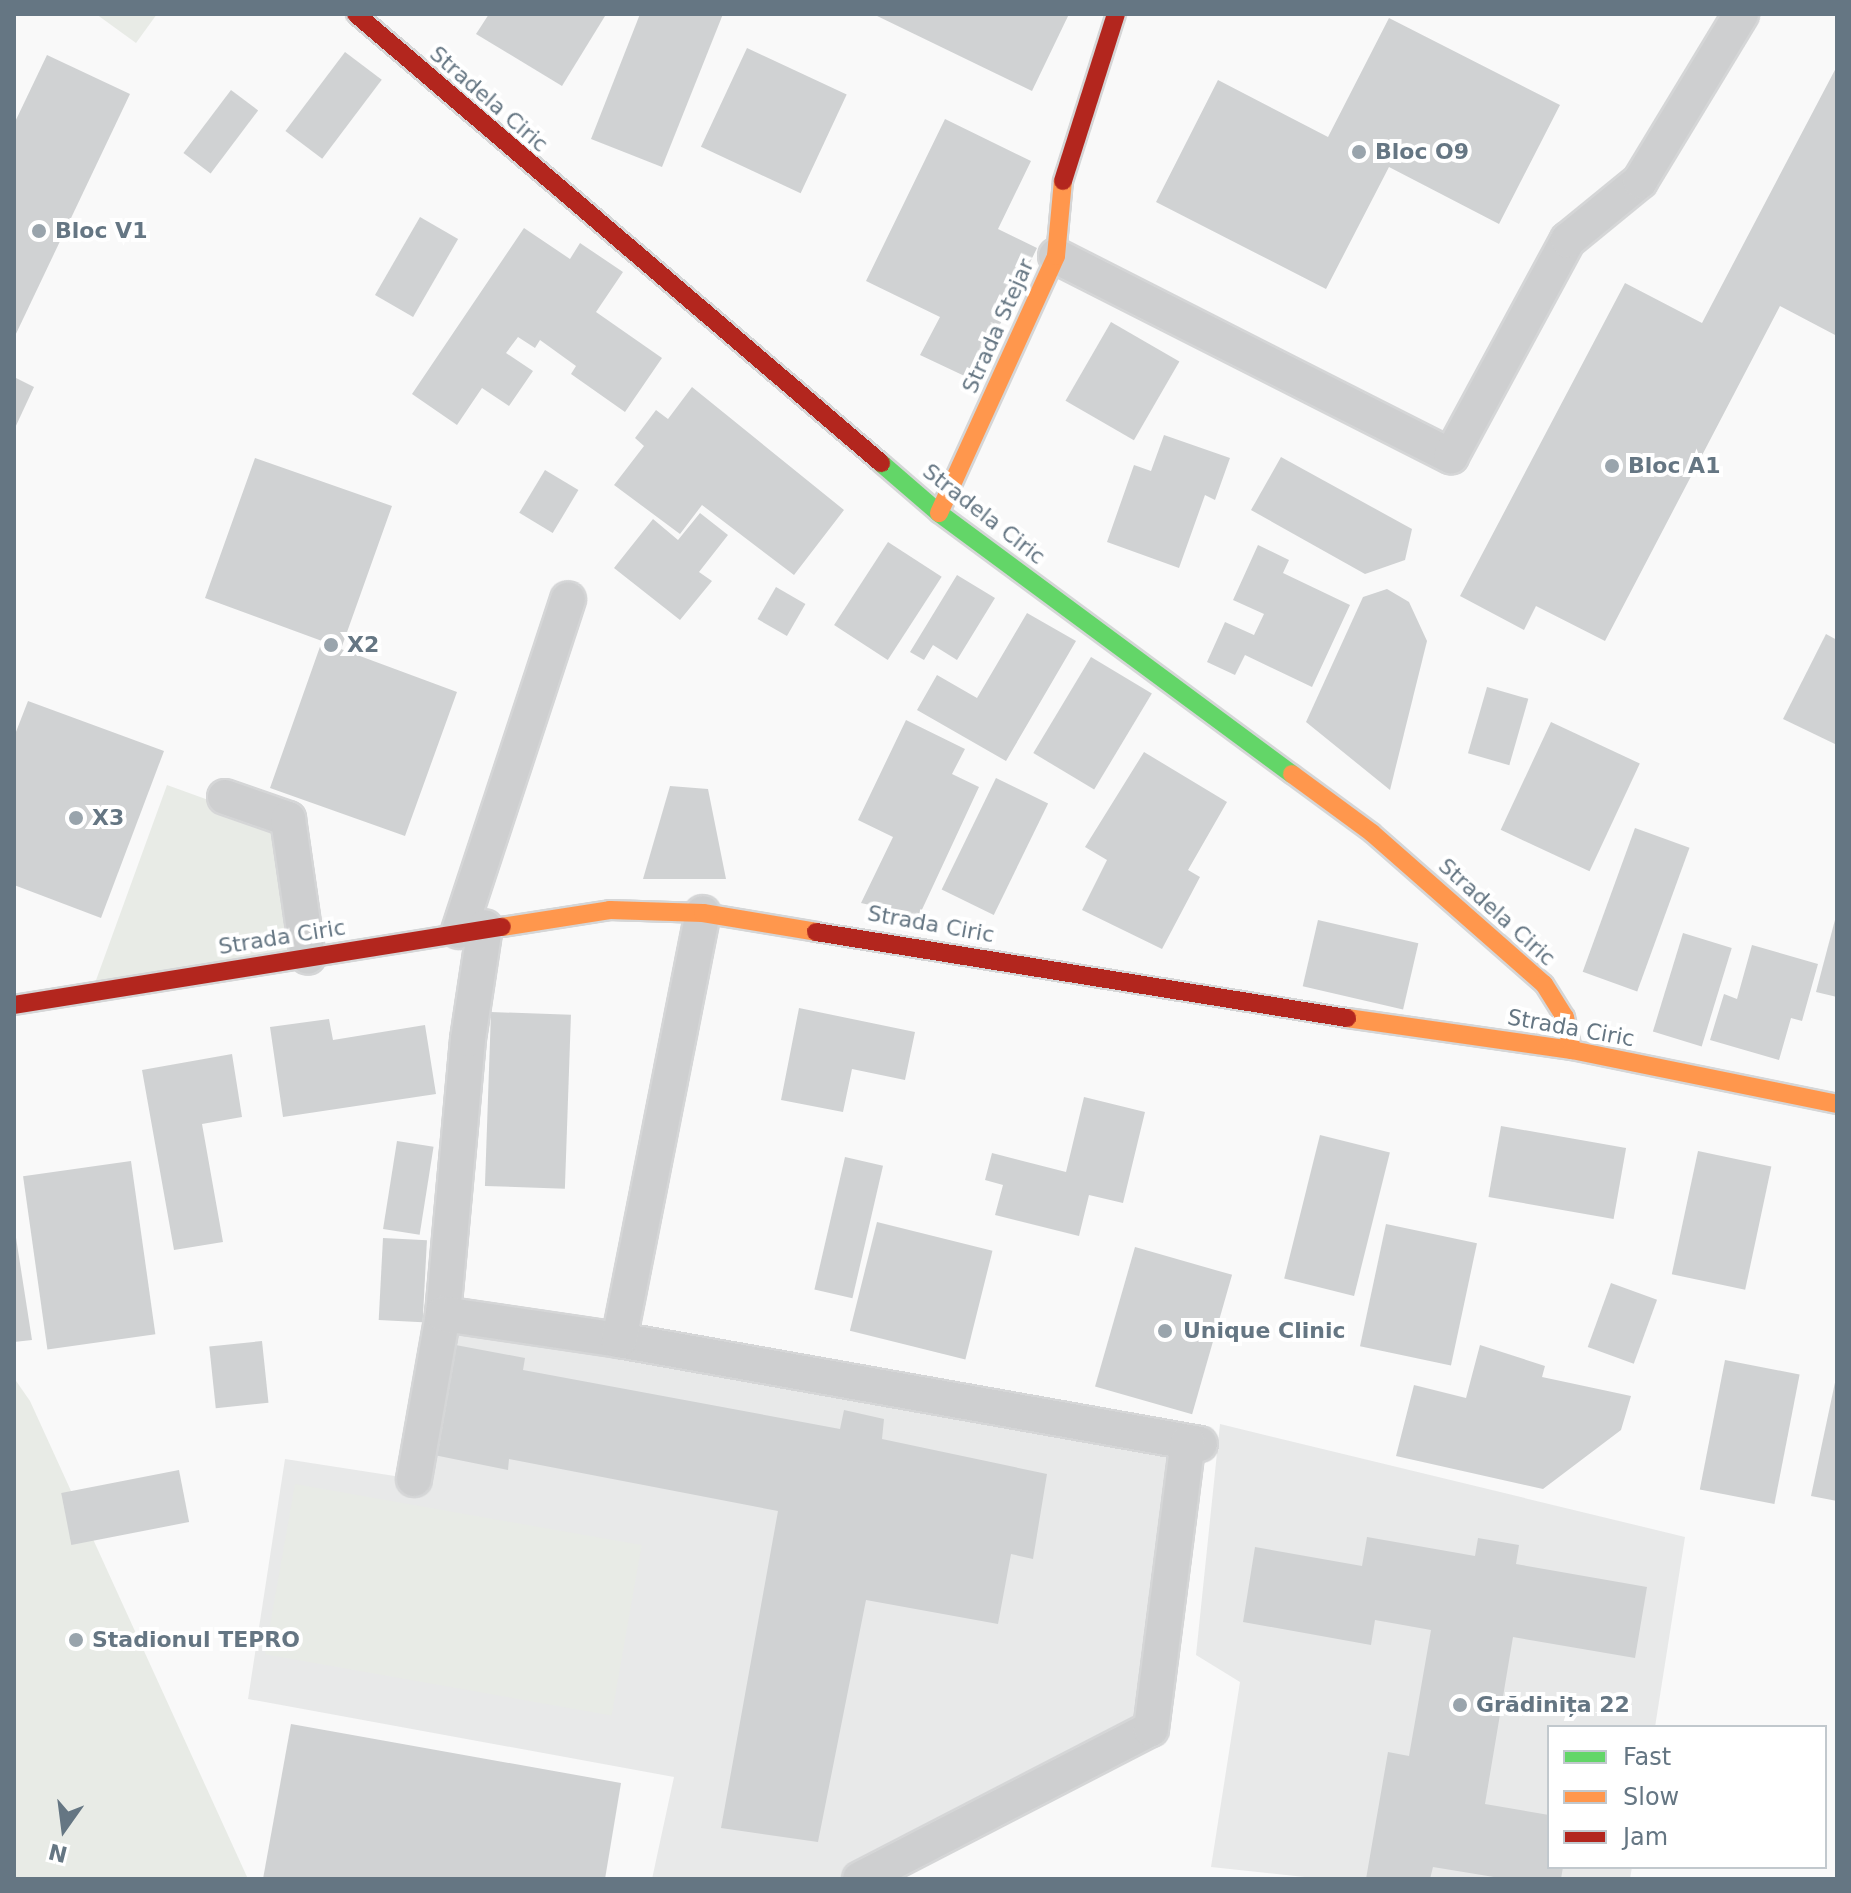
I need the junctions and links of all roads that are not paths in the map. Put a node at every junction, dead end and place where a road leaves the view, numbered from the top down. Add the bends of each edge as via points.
1 (356, 14) edge
2 (1116, 14) edge
3 (1741, 14) edge
4 (1056, 256) junction
5 (939, 513) junction
6 (568, 599) dead end
7 (225, 797) dead end
8 (703, 913) junction
9 (472, 929) junction
10 (308, 957) junction
11 (14, 1005) edge
12 (1572, 1050) junction
13 (1837, 1104) edge
14 (443, 1314) junction
15 (619, 1340) junction
16 (414, 1479) dead end
17 (860, 1879) edge

1 - 5 street, Stradela Ciric
2 - 4 street, Strada Stejar via 1060,190
3 - 4 lane via 1640,181 1568,240 1451,456
4 - 5 street, Strada Stejar
5 - 12 street, Stradela Ciric via 1372,833 1544,984 1565,1017
6 - 9 lane
7 - 10 lane via 288,819
8 - 9 street, Strada Ciric via 610,910
8 - 12 street, Strada Ciric via 1329,1016
8 - 15 lane
9 - 10 street, Strada Ciric
9 - 14 lane via 468,1039
10 - 11 street, Strada Ciric
12 - 13 street, Strada Ciric
14 - 15 lane
14 - 16 lane
15 - 17 lane via 1194,1443 1151,1729

